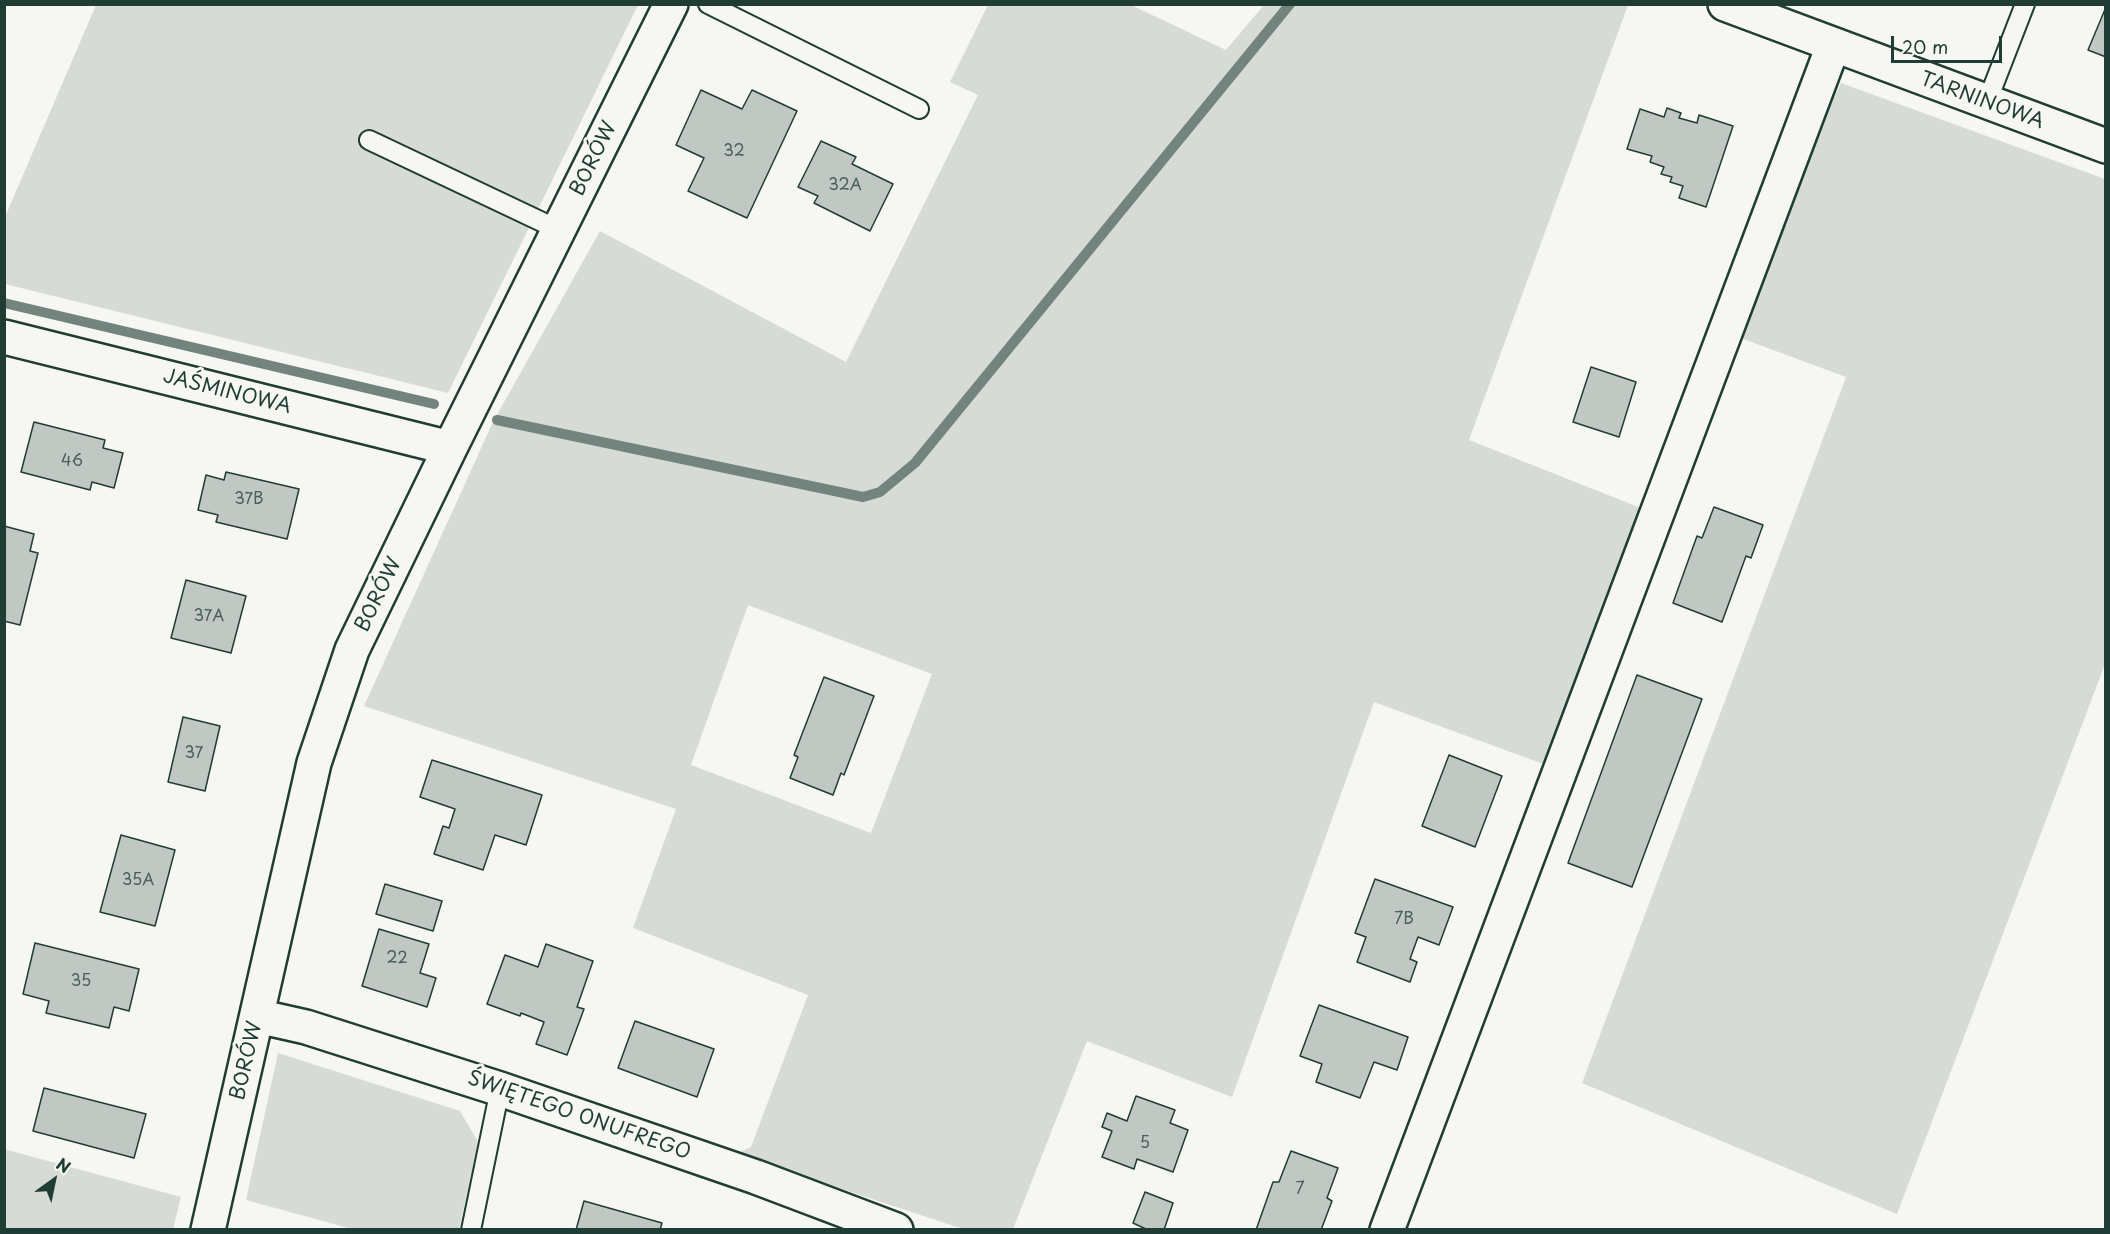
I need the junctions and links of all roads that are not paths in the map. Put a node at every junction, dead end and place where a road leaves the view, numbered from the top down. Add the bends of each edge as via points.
1 (671, 4) edge
2 (708, 4) edge
3 (1725, 4) edge
4 (2025, 4) edge
5 (1833, 46) junction
6 (1987, 102) junction
7 (919, 109) dead end
8 (369, 140) dead end
9 (2106, 146) edge
10 (559, 230) junction
11 (4, 337) edge
12 (450, 448) junction
13 (257, 1016) junction
14 (500, 1089) junction
15 (208, 1230) edge
16 (471, 1230) edge
17 (896, 1230) edge
18 (1386, 1230) edge

1 - 10 street, BORÓW
2 - 7 lane
3 - 5 street, TARNINOWA
4 - 6 lane
5 - 6 street, TARNINOWA
5 - 18 street
6 - 9 street, TARNINOWA
8 - 10 lane
10 - 12 street, BORÓW
11 - 12 street, JAŚMINOWA
12 - 13 street, BORÓW via 348,661 314,763
13 - 14 street, ŚWIĘTEGO ONUFREGO
13 - 15 street, BORÓW
14 - 16 lane
14 - 17 street, ŚWIĘTEGO ONUFREGO

